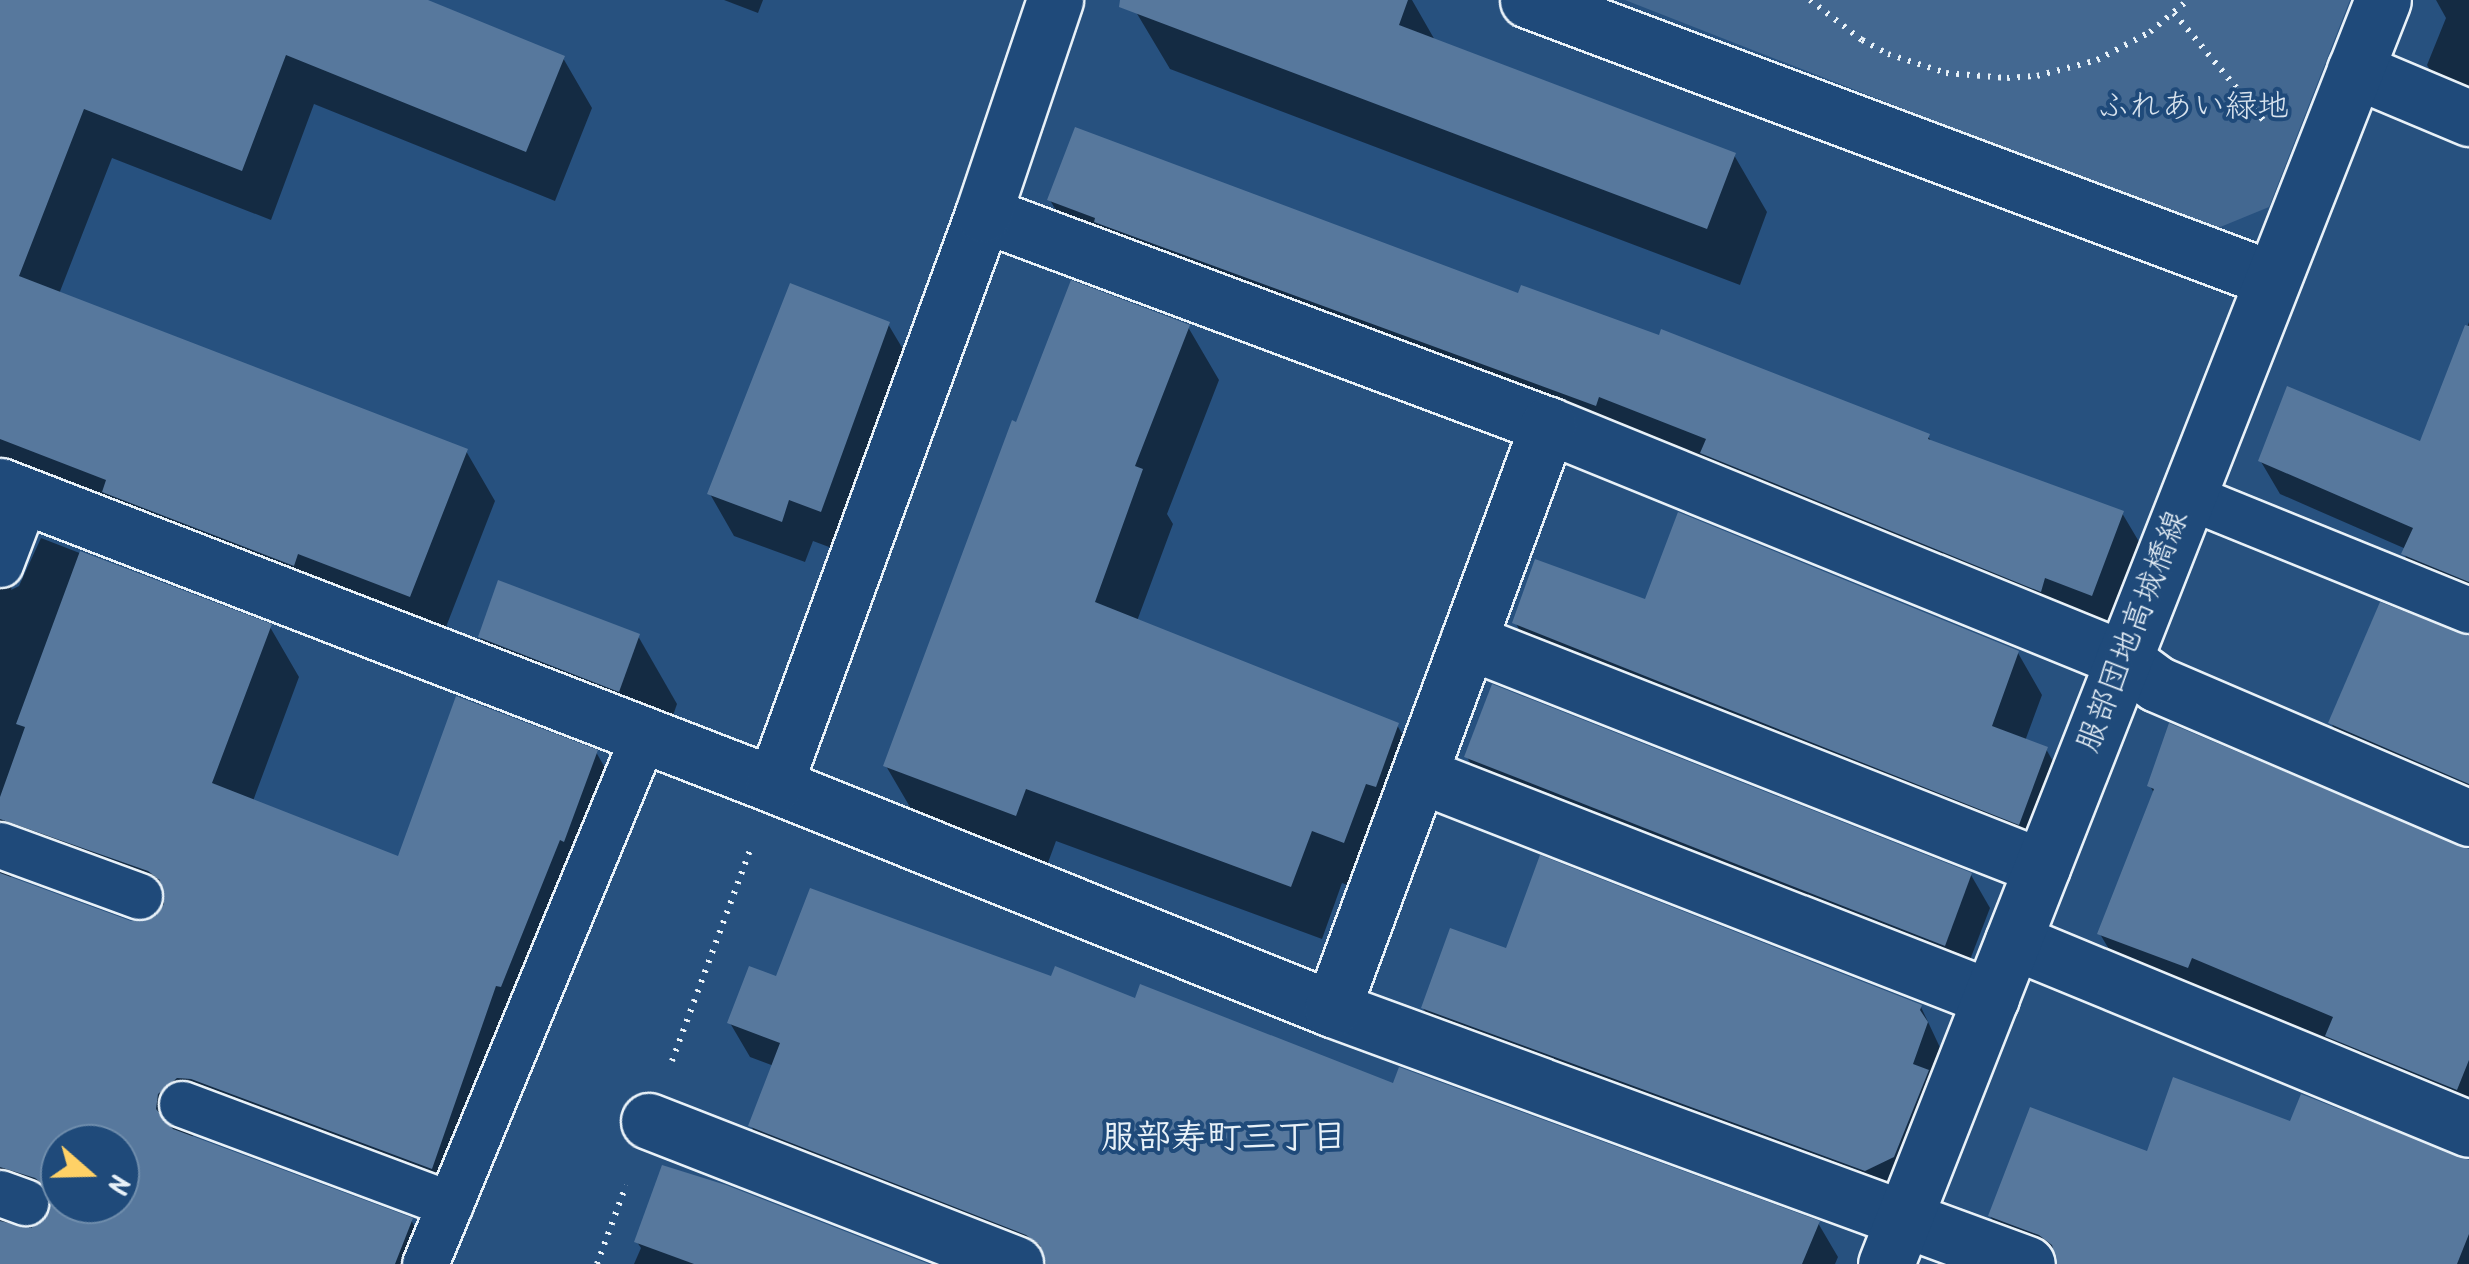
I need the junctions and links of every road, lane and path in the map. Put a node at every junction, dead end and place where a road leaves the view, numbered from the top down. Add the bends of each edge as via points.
1 (1054, 0) edge
2 (1528, 0) edge
3 (1810, 0) edge
4 (2188, 0) edge
5 (2382, 0) edge
6 (2174, 13) junction
7 (2355, 70) junction
8 (2469, 118) edge
9 (2311, 176) junction
10 (984, 214) junction
11 (2272, 279) junction
12 (1548, 425) junction
13 (13, 491) edge
14 (2188, 496) junction
15 (0, 564) edge
16 (2469, 610) edge
17 (1468, 641) junction
18 (2124, 658) junction
19 (644, 735) junction
20 (1420, 775) junction
21 (774, 786) junction
22 (2469, 818) edge
23 (0, 846) edge
24 (2042, 867) junction
25 (139, 896) dead end
26 (2012, 942) junction
27 (1991, 998) junction
28 (1332, 1009) junction
29 (182, 1104) dead end
30 (649, 1121) junction
31 (2469, 1129) edge
32 (450, 1204) junction
33 (1895, 1240) edge
34 (425, 1264) edge
35 (596, 1264) edge
36 (1015, 1264) edge
37 (2027, 1264) edge

1 - 10 street
2 - 11 street
3 - 6 path via 1888,54 1976,78 2037,76 2096,60
4 - 6 path
5 - 7 street, 服部団地高城橋線
6 - 9 path
7 - 8 street
7 - 9 street, 服部団地高城橋線
9 - 11 street, 服部団地高城橋線
10 - 12 street
10 - 21 street
11 - 14 street, 服部団地高城橋線
12 - 17 street
12 - 18 street
13 - 15 lane
13 - 19 street
14 - 16 lane
14 - 18 street, 服部団地高城橋線
17 - 20 street
17 - 24 street
18 - 22 street via 2157,684
18 - 24 street, 服部団地高城橋線
19 - 21 street
19 - 32 lane
20 - 27 street
20 - 28 street
21 - 28 street
21 - 30 path
23 - 25 lane
24 - 26 street, 服部団地高城橋線
26 - 27 street, 服部団地高城橋線
26 - 31 street
27 - 33 street, 服部団地高城橋線
28 - 33 street
29 - 32 lane
30 - 35 path
30 - 36 street
32 - 34 lane
33 - 37 street

